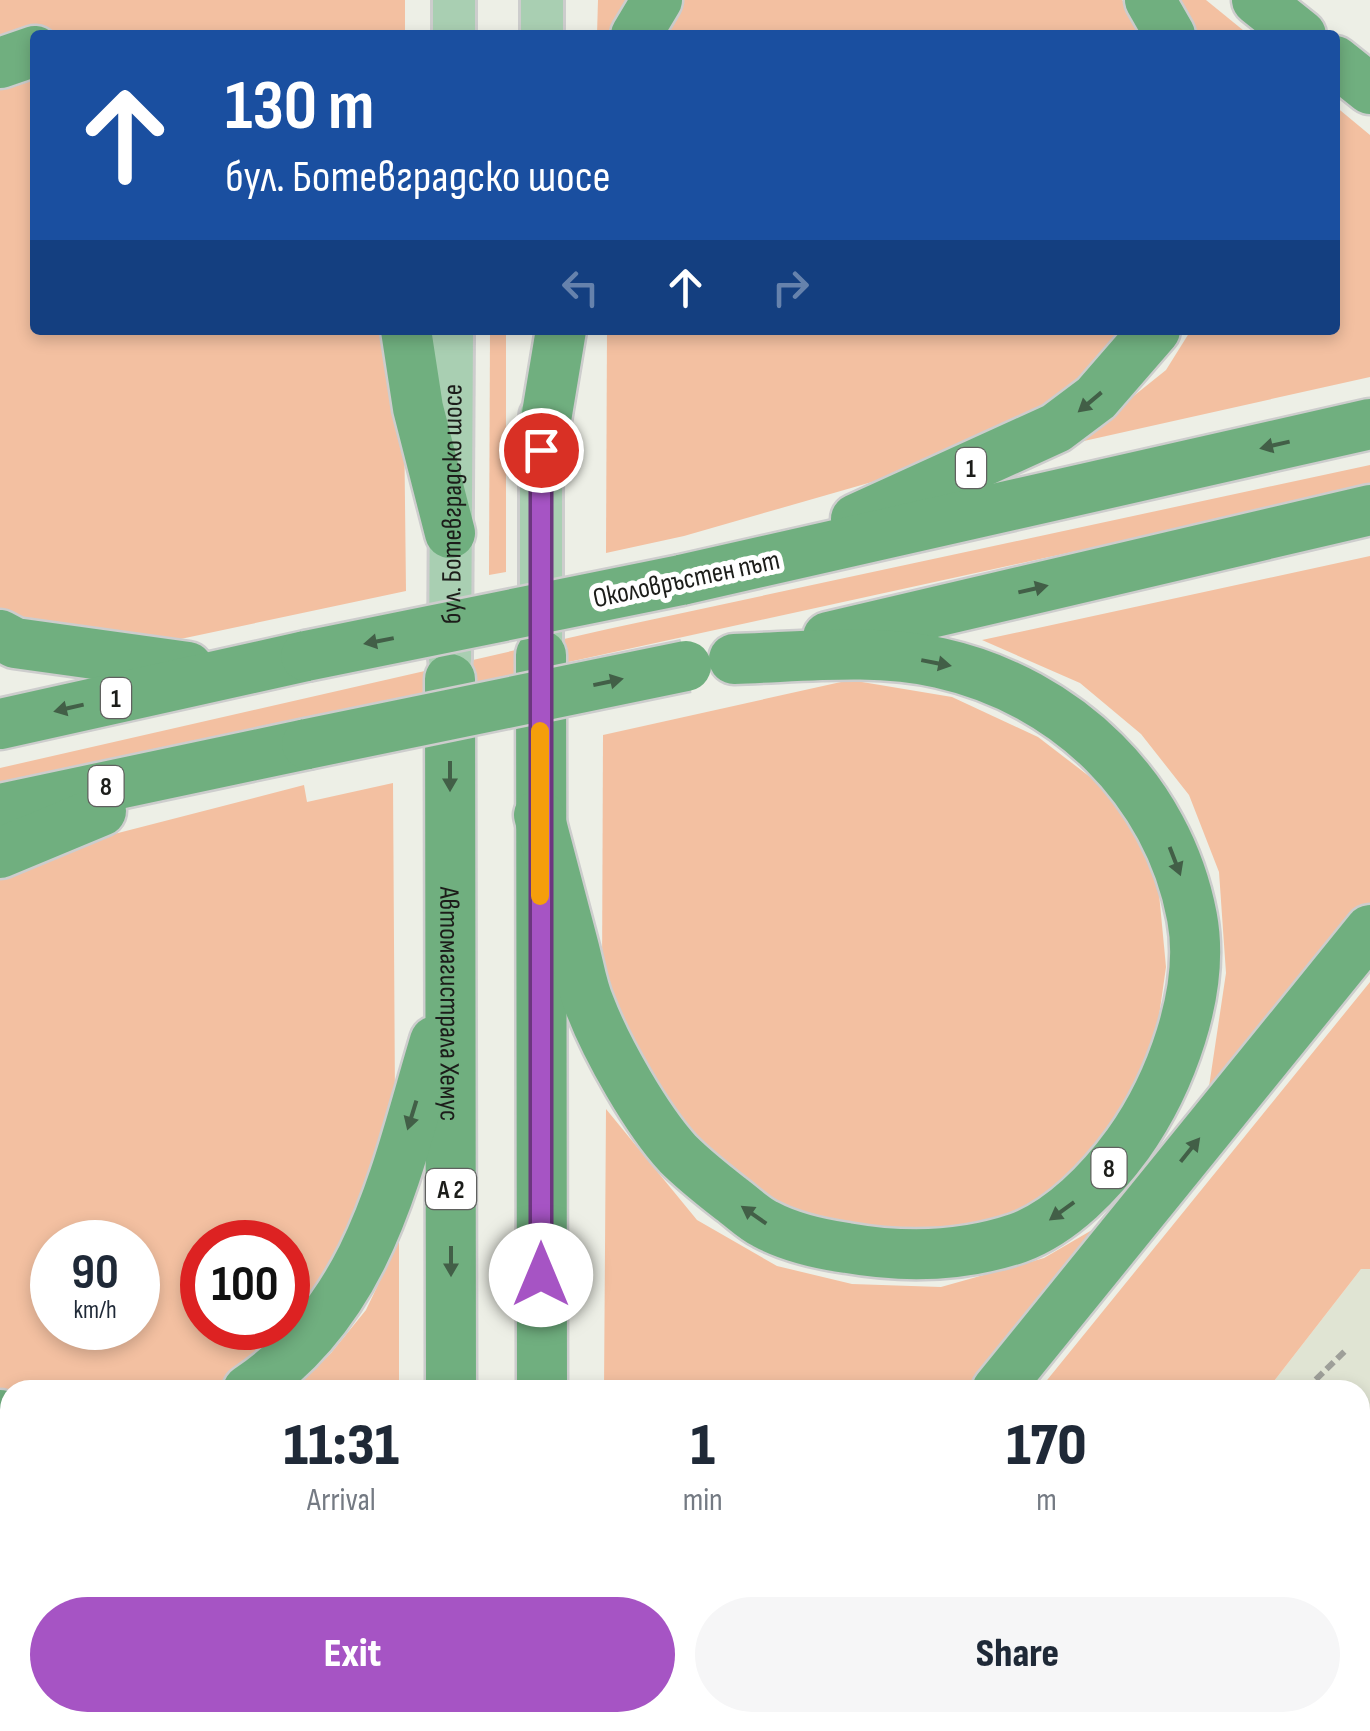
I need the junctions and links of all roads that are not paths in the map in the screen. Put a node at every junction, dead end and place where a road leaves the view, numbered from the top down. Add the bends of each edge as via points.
1 (454, 0) edge
2 (542, 0) edge
3 (657, 0) edge
4 (1150, 0) edge
5 (1257, 0) edge
6 (454, 30) edge
7 (542, 30) edge
8 (639, 30) edge
9 (1167, 30) edge
10 (1296, 30) edge
11 (30, 53) edge
12 (0, 63) edge
13 (1340, 65) edge
14 (1370, 89) edge
15 (407, 335) edge
16 (452, 335) edge
17 (541, 335) edge
18 (560, 335) edge
19 (1151, 335) edge
20 (1370, 424) edge
21 (541, 450) junction
22 (1370, 510) edge
23 (450, 534) junction
24 (757, 564) junction
25 (0, 636) edge
26 (541, 655) joint
27 (710, 663) junction
28 (232, 671) junction
29 (450, 678) joint
30 (0, 724) edge
31 (212, 764) junction
32 (0, 809) edge
33 (539, 814) junction
34 (0, 854) edge
35 (1370, 930) edge
36 (450, 988) junction
37 (260, 1380) edge
38 (451, 1380) edge
39 (542, 1380) edge
40 (1006, 1380) edge

1 - 6 main road
2 - 7 main road
3 - 8 highway
4 - 9 highway
5 - 10 highway
11 - 12 highway
13 - 14 highway
15 - 23 highway
16 - 23 main road, бул. Ботевградско шосе
17 - 21 main road
18 - 21 highway
19 -> 24 highway, 1 via 1096,398 1056,428
20 -> 24 highway, Околовръстен път
21 - 26 main road
27 -> 22 highway, 8
23 - 29 main road, бул. Ботевградско шосе
24 -> 28 highway, Околовръстен път / 1, bridge
25 - 28 highway via 105,658
26 - 33 highway
31 -> 27 highway, 8, bridge
27 -> 33 highway, 8 via 882,656 940,662 1043,703 1122,769 1158,821 1179,871 1192,920 1193,973 1166,1078 1144,1122 1084,1194 1020,1237 939,1255 811,1242 762,1223 678,1153 632,1089 589,1005
28 -> 30 highway, Околовръстен път / 1
29 -> 36 highway, Автомагистрала Хемус / A 2
31 - 32 highway, 8
31 - 34 highway
33 - 39 highway
40 -> 35 highway
36 -> 37 highway via 382,1218 359,1267 306,1343
36 -> 38 highway, Автомагистрала Хемус / A 2

